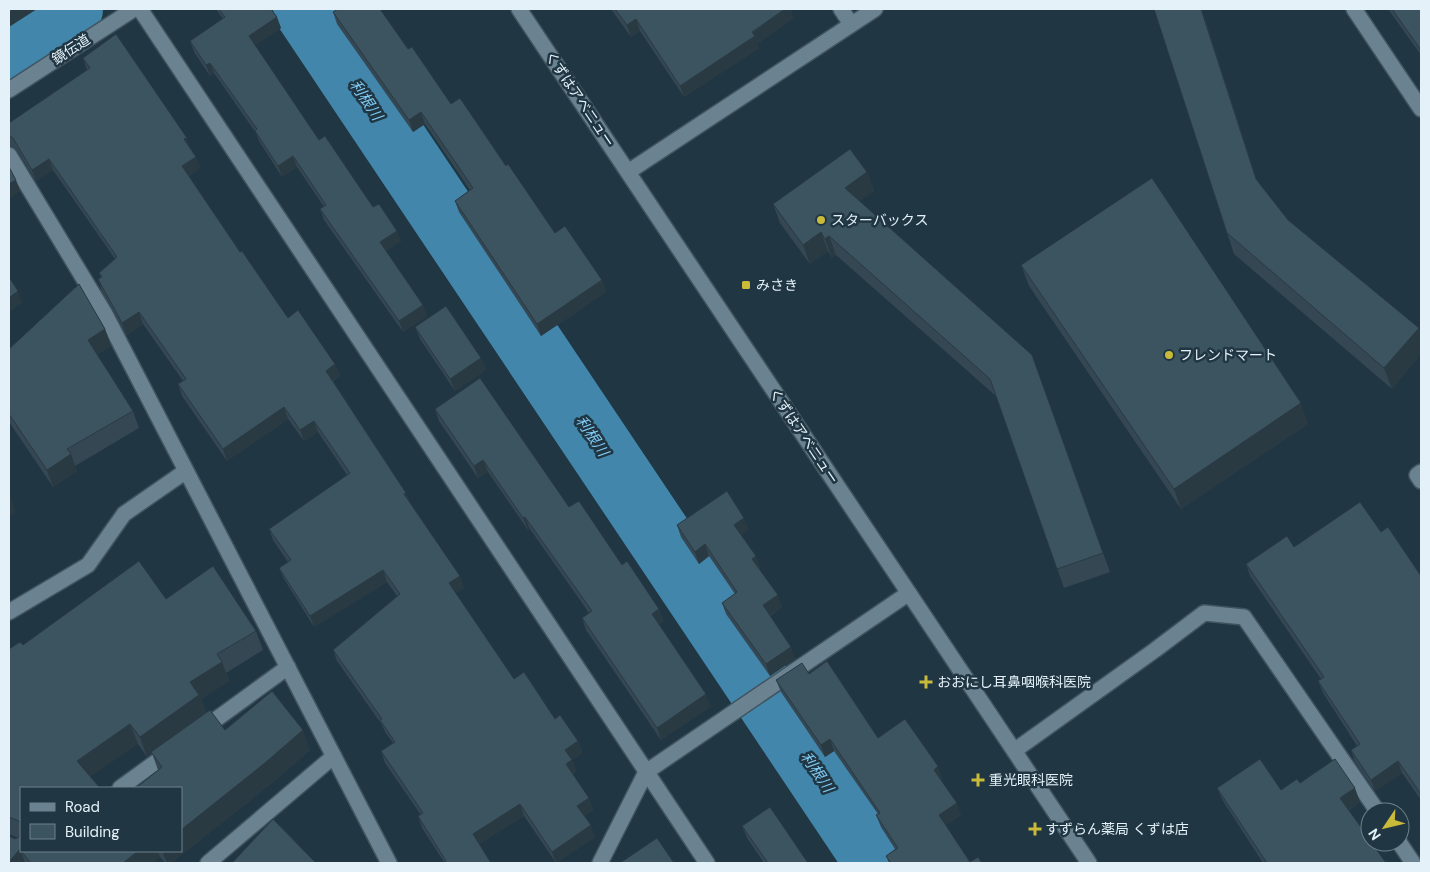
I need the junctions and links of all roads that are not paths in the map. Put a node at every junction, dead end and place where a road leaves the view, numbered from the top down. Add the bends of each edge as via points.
1 (134, 9) edge
2 (140, 9) edge
3 (519, 9) edge
4 (841, 9) edge
5 (875, 9) edge
6 (1354, 9) edge
7 (851, 24) junction
8 (9, 90) edge
9 (1421, 109) edge
10 (9, 155) edge
11 (628, 172) junction
12 (186, 471) junction
13 (1421, 472) edge
14 (1421, 481) edge
15 (909, 593) junction
16 (9, 612) edge
17 (288, 667) junction
18 (1014, 751) junction
19 (334, 756) junction
20 (646, 772) junction
21 (121, 787) edge
22 (1371, 802) edge
23 (1406, 852) edge
24 (208, 863) edge
25 (389, 863) edge
26 (600, 863) edge
27 (707, 863) edge
28 (1089, 863) edge
29 (1414, 863) edge

1 - 8 street, 鏡伝道
2 - 20 street
3 - 11 street, くずはアベニュー
4 - 7 street
5 - 7 street
6 - 9 street
7 - 11 street
10 - 12 street via 105,314
11 - 15 street, くずはアベニュー
12 - 16 street via 124,514 88,565
12 - 17 street
13 - 14 street via 1417,475
15 - 18 street, くずはアベニュー
15 - 20 street
17 - 19 street
17 - 21 street
18 - 22 street via 1204,613 1244,617
18 - 28 street, くずはアベニュー
19 - 24 street
19 - 25 street
20 - 26 street
20 - 27 street
23 - 29 street

